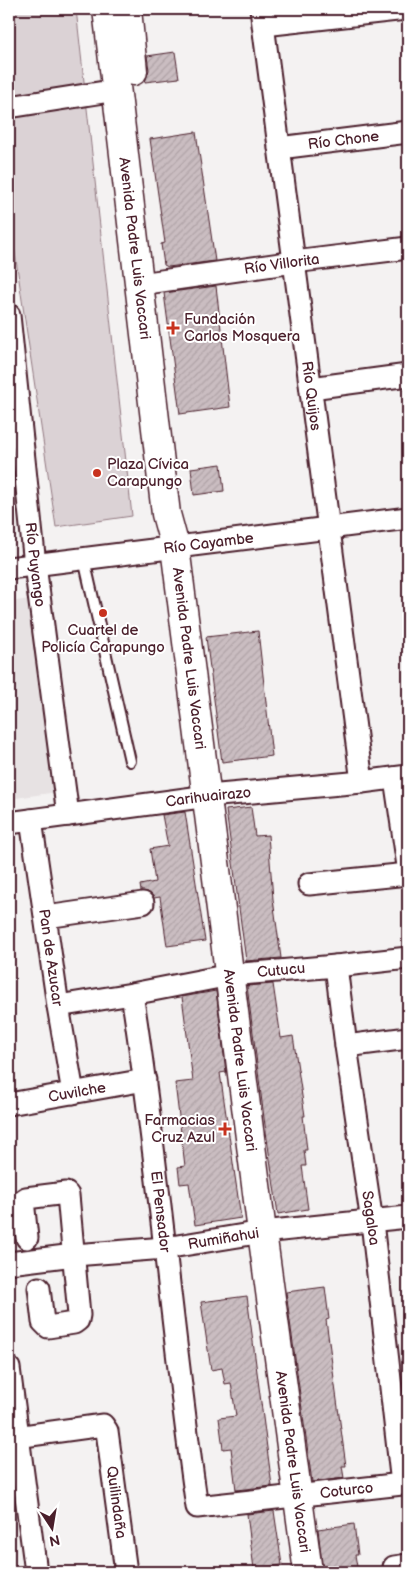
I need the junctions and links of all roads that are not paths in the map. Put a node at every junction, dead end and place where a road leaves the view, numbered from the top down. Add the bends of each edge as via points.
1 (107, 9) edge
2 (127, 9) edge
3 (406, 9) edge
4 (263, 17) edge
5 (117, 90) junction
6 (9, 107) edge
7 (408, 132) edge
8 (279, 148) junction
9 (408, 248) edge
10 (294, 262) junction
11 (154, 282) junction
12 (9, 316) edge
13 (408, 375) edge
14 (12, 377) edge
15 (311, 388) junction
16 (408, 518) edge
17 (329, 527) junction
18 (175, 547) junction
19 (84, 559) junction
20 (35, 565) junction
21 (9, 568) edge
22 (130, 761) dead end
23 (402, 777) edge
24 (362, 782) junction
25 (208, 796) junction
26 (68, 814) junction
27 (31, 820) junction
28 (9, 823) edge
29 (408, 866) edge
30 (408, 874) edge
31 (309, 884) dead end
32 (143, 903) dead end
33 (46, 917) junction
34 (408, 958) edge
35 (330, 966) junction
36 (220, 978) junction
37 (132, 994) junction
38 (58, 1006) junction
39 (408, 1038) edge
40 (346, 1046) junction
41 (145, 1080) junction
42 (73, 1093) junction
43 (9, 1104) edge
44 (408, 1217) edge
45 (372, 1222) junction
46 (262, 1232) junction
47 (28, 1238) dead end
48 (165, 1248) junction
49 (74, 1255) junction
50 (9, 1262) edge
51 (39, 1288) dead end
52 (9, 1368) edge
53 (13, 1437) edge
54 (405, 1484) edge
55 (298, 1496) junction
56 (197, 1507) joint
57 (36, 1572) edge
58 (126, 1572) edge
59 (308, 1572) edge

1 - 5 main road, Avenida Padre Luis Vaccari
2 - 11 main road, Avenida Padre Luis Vaccari
3 - 4 street
4 - 8 street, Río Quijos
5 - 6 street
5 - 18 main road, Avenida Padre Luis Vaccari via 166,514
7 - 8 street, Río Chone
8 - 10 street, Río Quijos
9 - 10 street, Río Villorita
10 - 11 street, Río Villorita
10 - 15 street, Río Quijos
11 - 18 main road, Avenida Padre Luis Vaccari via 182,514
12 - 14 street, Río Puyango
13 - 15 street
14 - 20 street, Río Puyango
15 - 17 street, Río Quijos
16 - 17 street, Río Cayambe
17 - 18 street, Río Cayambe
17 - 24 street, Río Quijos
18 - 19 street, Río Cayambe
18 - 25 main road, Avenida Padre Luis Vaccari
19 - 20 street, Río Cayambe
19 - 22 lane
20 - 21 street, Río Cayambe
20 - 26 street, Río Puyango
23 - 24 street, Carihuairazo
23 - 29 street
24 - 25 street, Carihuairazo
25 - 26 street, Carihuairazo
25 - 36 main road, Avenida Padre Luis Vaccari
26 - 27 street, Carihuairazo
27 - 28 street, Carihuairazo
27 - 33 street, Pan de Azucar
30 - 31 street
32 - 33 street
33 - 38 street, Pan de Azucar
34 - 35 street, Cutucu
35 - 36 street, Cutucu
35 - 40 street, Sagaloa
36 - 37 street
36 - 46 main road, Avenida Padre Luis Vaccari
37 - 38 street
37 - 41 street, El Pensador
38 - 42 street, Pan de Azucar
39 - 40 street
40 - 45 street, Sagaloa
41 - 42 street, Cuvilche
41 - 48 street, El Pensador
42 - 43 street, Cuvilche
44 - 45 street, Rumiñahui
45 - 46 street, Rumiñahui
45 - 54 street, Sagaloa
46 - 48 street, Rumiñahui
46 - 55 main road, Avenida Padre Luis Vaccari
47 - 49 street via 23,1200 66,1193
48 - 49 street, Rumiñahui
48 - 56 street, El Pensador
49 - 50 street, Rumiñahui
49 - 51 street via 78,1320 45,1325
52 - 53 street
53 - 57 street
53 - 58 street, Quilindaña via 103,1425 107,1431
54 - 55 street, Coturco
55 - 56 street, Coturco
55 - 59 main road, Avenida Padre Luis Vaccari

